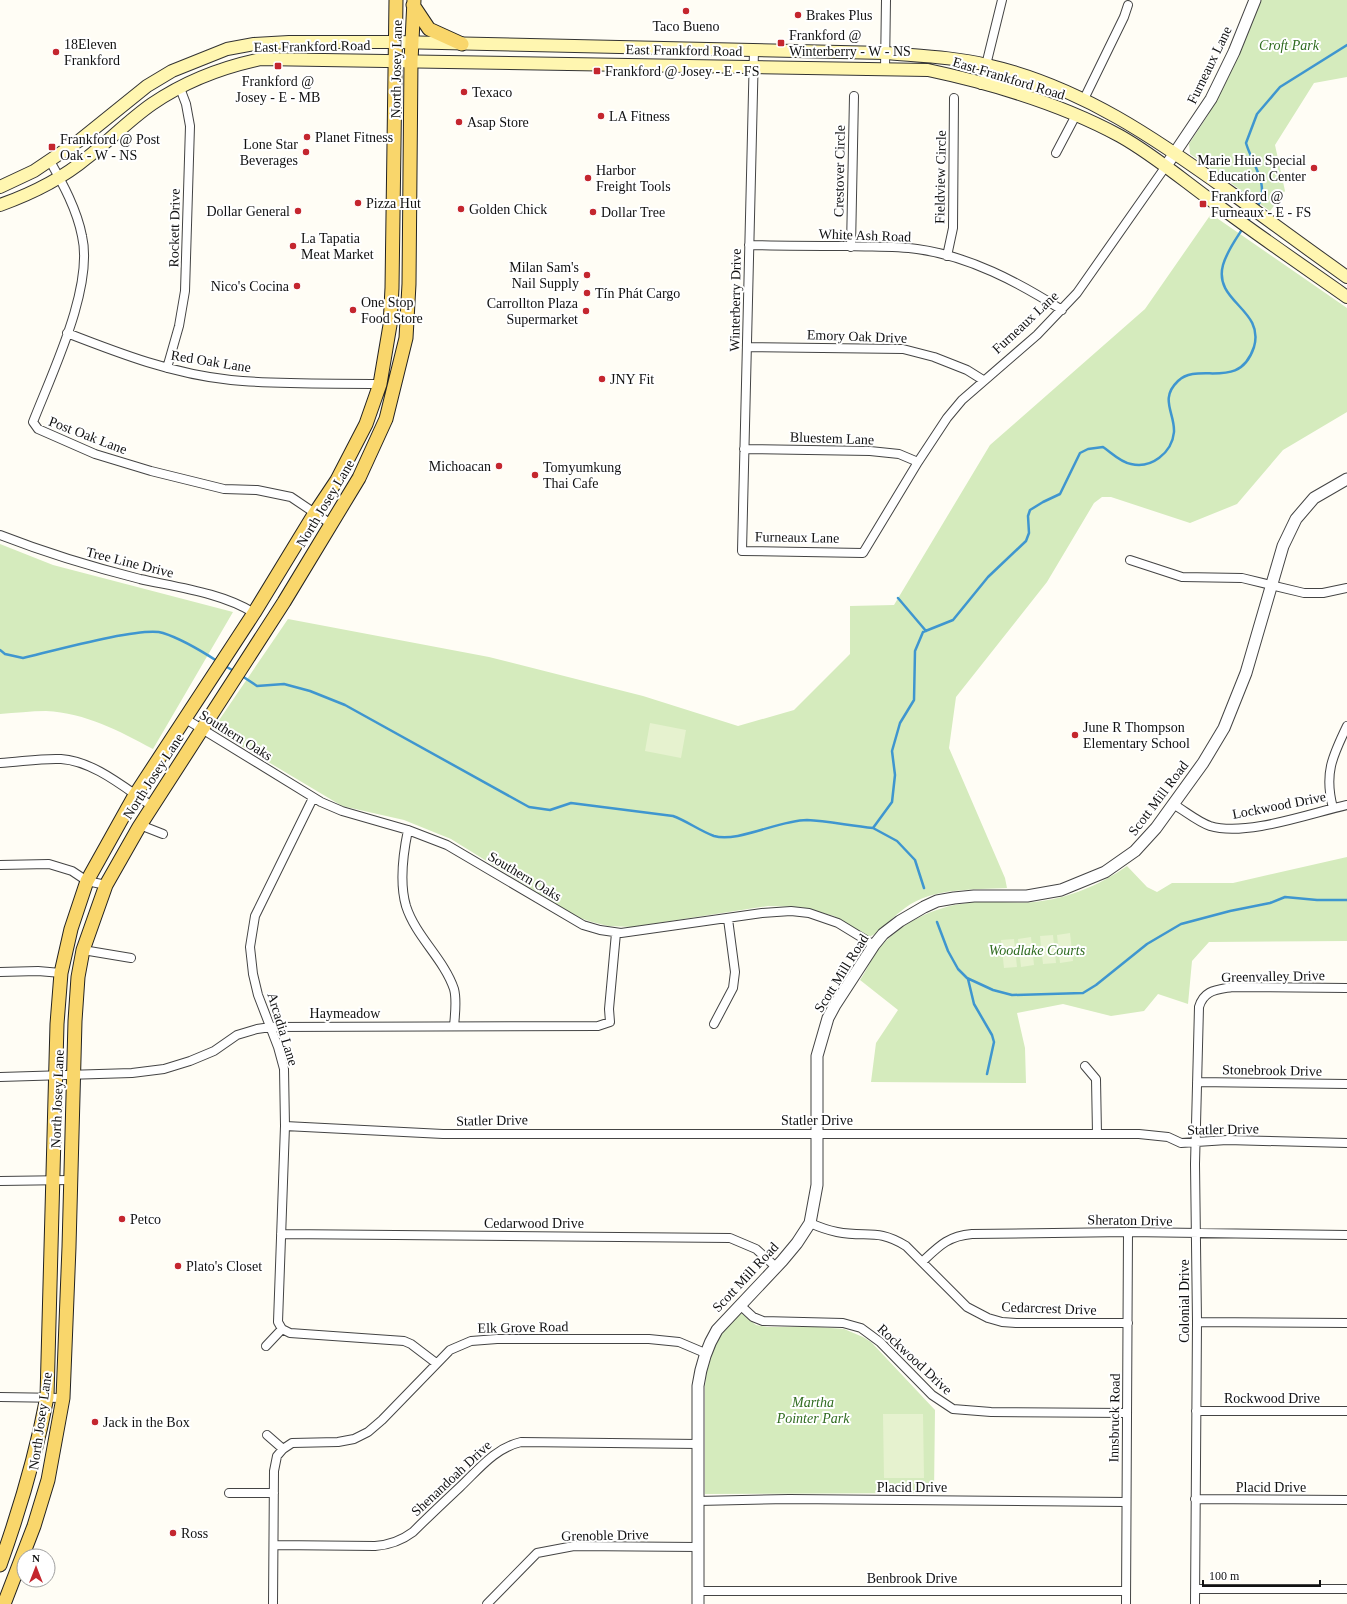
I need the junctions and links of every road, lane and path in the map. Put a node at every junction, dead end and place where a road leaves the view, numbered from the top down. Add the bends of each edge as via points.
1 (396, 0) edge
2 (886, 0) edge
3 (1002, 0) edge
4 (1255, 0) edge
5 (414, 3) edge
6 (1128, 5) dead end
7 (396, 42) junction
8 (413, 43) junction
9 (462, 44) junction
10 (247, 46) junction
11 (585, 47) junction
12 (754, 50) junction
13 (885, 53) junction
14 (395, 61) junction
15 (411, 61) junction
16 (249, 62) junction
17 (584, 64) junction
18 (986, 65) junction
19 (752, 66) junction
20 (885, 69) junction
21 (1042, 82) junction
22 (982, 83) junction
23 (180, 88) junction
24 (854, 96) dead end
25 (954, 98) dead end
26 (1084, 99) junction
27 (1076, 115) junction
28 (1056, 153) dead end
29 (1176, 153) junction
30 (50, 161) junction
31 (1166, 166) junction
32 (58, 176) junction
33 (0, 187) edge
34 (0, 205) edge
35 (749, 245) junction
36 (851, 246) junction
37 (947, 256) junction
38 (1320, 277) junction
39 (1347, 277) edge
40 (409, 284) junction
41 (392, 288) junction
42 (1347, 288) edge
43 (1347, 297) edge
44 (1062, 310) junction
45 (67, 333) junction
46 (747, 346) junction
47 (167, 368) junction
48 (983, 380) junction
49 (380, 384) junction
50 (744, 449) junction
51 (918, 462) junction
52 (1347, 479) edge
53 (315, 513) junction
54 (330, 524) junction
55 (0, 535) edge
56 (742, 551) joint
57 (1130, 560) dead end
58 (1270, 586) junction
59 (1347, 588) edge
60 (254, 613) junction
61 (184, 718) junction
62 (1347, 726) edge
63 (202, 729) junction
64 (0, 763) edge
65 (135, 795) junction
66 (313, 798) junction
67 (1173, 804) junction
68 (1347, 805) edge
69 (152, 806) junction
70 (1333, 808) junction
71 (140, 825) junction
72 (408, 830) junction
73 (163, 834) dead end
74 (0, 865) edge
75 (87, 881) junction
76 (106, 885) junction
77 (728, 919) junction
78 (616, 933) junction
79 (874, 945) junction
80 (83, 950) junction
81 (131, 958) dead end
82 (0, 972) edge
83 (61, 973) junction
84 (1347, 988) edge
85 (1202, 998) joint
86 (714, 1024) dead end
87 (454, 1026) junction
88 (270, 1027) junction
89 (1085, 1066) dead end
90 (74, 1074) junction
91 (55, 1076) junction
92 (0, 1077) edge
93 (1197, 1082) junction
94 (1347, 1084) edge
95 (285, 1126) junction
96 (817, 1132) junction
97 (1097, 1134) junction
98 (1196, 1143) junction
99 (1347, 1143) edge
100 (52, 1180) junction
101 (71, 1180) junction
102 (0, 1181) edge
103 (810, 1223) junction
104 (1128, 1232) junction
105 (281, 1234) junction
106 (1196, 1234) junction
107 (1347, 1235) edge
108 (922, 1262) junction
109 (776, 1267) junction
110 (740, 1305) junction
111 (1197, 1322) junction
112 (1128, 1323) junction
113 (1347, 1323) edge
114 (282, 1330) junction
115 (266, 1346) dead end
116 (705, 1353) junction
117 (436, 1363) junction
118 (0, 1397) edge
119 (47, 1397) junction
120 (63, 1398) junction
121 (1196, 1411) junction
122 (1347, 1411) edge
123 (1127, 1412) junction
124 (267, 1435) dead end
125 (698, 1444) junction
126 (282, 1449) junction
127 (229, 1493) dead end
128 (274, 1493) junction
129 (1195, 1499) junction
130 (1347, 1500) edge
131 (698, 1501) junction
132 (1126, 1502) junction
133 (274, 1545) junction
134 (698, 1547) junction
135 (0, 1564) edge
136 (1195, 1589) junction
137 (1347, 1589) edge
138 (698, 1591) junction
139 (1126, 1591) junction
140 (4, 1604) edge
141 (273, 1604) edge
142 (487, 1604) edge
143 (698, 1604) edge
144 (1126, 1604) edge
145 (1195, 1604) edge

1 - 7 main road, North Josey Lane
2 - 13 street
3 - 18 street
4 - 29 street, Furneaux Lane via 1234,52 1211,98
5 - 8 main road, North Josey Lane
5 - 9 main road via 428,29
6 - 26 street
7 - 8 main road, East Frankford Road
7 - 10 main road, East Frankford Road via 289,42
7 - 14 main road, North Josey Lane
8 - 9 main road, East Frankford Road
8 - 15 main road, North Josey Lane
9 - 11 main road, East Frankford Road
10 - 16 main road
10 - 30 main road, East Frankford Road via 227,49 172,71 147,86
11 - 12 main road, East Frankford Road
11 - 17 main road
12 - 13 main road, East Frankford Road
12 - 19 street, Winterberry Drive
13 - 18 main road, East Frankford Road
13 - 20 street
14 - 15 main road, East Frankford Road
14 - 16 main road, East Frankford Road via 261,59
14 - 41 main road, North Josey Lane
15 - 17 main road, East Frankford Road
15 - 40 main road, North Josey Lane
16 - 23 main road, East Frankford Road
17 - 19 main road, East Frankford Road
18 - 21 main road, East Frankford Road
19 - 20 main road, East Frankford Road
19 - 35 street, Winterberry Drive
20 - 22 main road, East Frankford Road via 928,70
21 - 22 main road via 1029,86 996,78
21 - 26 main road, East Frankford Road
22 - 27 main road, East Frankford Road
23 - 32 main road, East Frankford Road via 152,104 87,158
23 - 47 street, Rockett Drive via 190,126 187,261 180,322
24 - 36 street, Crestover Circle
25 - 37 street, Fieldview Circle via 952,228
26 - 29 main road, East Frankford Road
27 - 28 street
27 - 31 main road, East Frankford Road via 1120,136
29 - 31 street, Furneaux Lane
29 - 39 main road, East Frankford Road
30 - 32 street, Post Oak Lane
30 - 33 main road, East Frankford Road
31 - 38 main road, East Frankford Road via 1223,210
31 - 44 street, Furneaux Lane via 1091,274
32 - 34 main road, East Frankford Road via 25,195
32 - 45 street, Post Oak Lane via 76,216 84,248 84,272
35 - 36 street, White Ash Road
35 - 46 street, Winterberry Drive
36 - 37 street, White Ash Road via 911,248
37 - 44 street, White Ash Road via 1016,283
38 - 42 main road
38 - 43 main road, East Frankford Road
40 - 41 main road
40 - 54 main road, North Josey Lane via 406,338 386,419 368,462
41 - 49 main road, North Josey Lane via 390,325
44 - 48 street, Furneaux Lane via 1037,335
45 - 47 street, Red Oak Lane via 131,358
45 - 53 street, Post Oak Lane via 33,422 38,429 94,454 151,471 224,489 257,490 291,497
46 - 48 street, Emory Oak Drive via 903,349 934,357 967,370
46 - 50 street, Winterberry Drive
47 - 49 street, Red Oak Lane via 246,381
48 - 51 street, Furneaux Lane via 947,418
49 - 53 main road, North Josey Lane via 366,424 347,463
50 - 51 street, Bluestem Lane via 870,451 899,454
50 - 56 street, Winterberry Drive
51 - 56 street, Furneaux Lane via 863,553
52 - 58 street, Scott Mill Road via 1314,498 1296,519 1283,546
53 - 54 street, Post Oak Lane
53 - 60 main road, North Josey Lane
54 - 63 main road, North Josey Lane via 271,624
55 - 60 street, Tree Line Drive via 90,566 232,602
57 - 58 street via 1182,577 1242,578
58 - 59 street via 1304,593 1323,593
58 - 67 street, Scott Mill Road via 1256,643 1232,709 1209,754
60 - 61 main road, North Josey Lane
61 - 63 street, Southern Oaks
61 - 65 main road, North Josey Lane
62 - 70 street via 1330,766 1328,790
63 - 66 street, Southern Oaks
63 - 69 main road, North Josey Lane
64 - 65 street via 62,759 106,774
65 - 69 street
65 - 75 main road, North Josey Lane
66 - 72 street, Southern Oaks via 342,811
66 - 88 street, Arcadia Lane via 266,891 253,925 250,947 253,974
67 - 70 street, Lockwood Drive via 1209,826 1233,829
67 - 79 street, Scott Mill Road via 1136,851 1107,870 1082,882 1043,894 954,898 937,902 900,921
68 - 70 street, Lockwood Drive
69 - 71 main road, North Josey Lane
71 - 73 street
71 - 76 main road, North Josey Lane
72 - 78 street, Southern Oaks via 447,845 573,921
72 - 87 street via 403,853 406,906 454,990
74 - 75 street via 49,864 72,871
75 - 76 street
75 - 83 main road, North Josey Lane via 71,929
76 - 80 main road, North Josey Lane
77 - 78 street, Southern Oaks
77 - 79 street, Southern Oaks via 779,911 809,913 838,923
77 - 86 street via 735,972 734,988
78 - 87 street, Haymeadow via 610,1022 598,1026
79 - 96 street, Scott Mill Road via 835,1005 823,1035 817,1056
80 - 81 street
80 - 90 main road, North Josey Lane via 78,977
82 - 83 street
83 - 91 main road, North Josey Lane
84 - 85 street, Greenvalley Drive via 1232,987 1213,991
85 - 93 street, Colonial Drive via 1199,1006
87 - 88 street, Haymeadow
88 - 90 street, Haymeadow via 238,1035 214,1051 164,1069 132,1073
88 - 95 street, Arcadia Lane via 284,1069
89 - 97 street via 1096,1078
90 - 91 street, Haymeadow
90 - 101 main road, North Josey Lane
91 - 92 street, Haymeadow
91 - 100 main road, North Josey Lane
93 - 94 street, Stonebrook Drive
93 - 98 street, Colonial Drive
95 - 96 street, Statler Drive via 443,1134
95 - 105 street, Arcadia Lane
96 - 97 street, Statler Drive
96 - 103 street, Scott Mill Road via 817,1185
97 - 98 street, Statler Drive via 1139,1134 1168,1137 1181,1143
98 - 99 street, Statler Drive via 1227,1140
98 - 106 street, Colonial Drive
100 - 101 street
100 - 102 street
100 - 119 main road, North Josey Lane
101 - 120 main road, North Josey Lane
103 - 108 street, Cedarcrest Drive via 838,1232 883,1235 906,1246
103 - 109 street, Scott Mill Road
104 - 106 street, Sheraton Drive
104 - 108 street, Sheraton Drive via 1001,1232 963,1235 946,1240
104 - 112 street, Innsbruck Road
105 - 109 street, Cedarwood Drive via 730,1238 756,1249
105 - 114 street, Arcadia Lane via 278,1322
106 - 107 street, Sheraton Drive
106 - 111 street, Colonial Drive
108 - 112 street, Cedarcrest Drive via 967,1307 978,1314 1002,1322
109 - 110 street, Scott Mill Road
110 - 116 street, Scott Mill Road via 717,1330
110 - 123 street, Rockwood Drive via 753,1317 763,1321 843,1323 861,1328 880,1342 932,1395 953,1409 991,1412
111 - 113 street
111 - 121 street, Colonial Drive
112 - 123 street, Innsbruck Road
114 - 115 street
114 - 117 street via 299,1335 404,1341
116 - 117 street, Elk Grove Road via 679,1342 649,1339 497,1339 471,1341 456,1346
116 - 125 street, Scott Mill Road via 698,1386
117 - 126 street, Elk Grove Road via 368,1432 354,1439 292,1443
118 - 119 street
119 - 120 street
119 - 135 main road, North Josey Lane via 23,1500
120 - 140 main road, North Josey Lane via 48,1480 34,1526
121 - 122 street, Rockwood Drive
121 - 129 street, Colonial Drive
123 - 132 street, Innsbruck Road
124 - 126 street
125 - 131 street, Scott Mill Road
125 - 133 street, Shenandoah Drive via 517,1443 495,1453 403,1539 375,1546
126 - 128 street via 277,1456
127 - 128 street
128 - 133 street
129 - 130 street, Placid Drive
129 - 136 street, Colonial Drive
131 - 132 street, Placid Drive via 790,1499
131 - 134 street, Scott Mill Road
132 - 139 street, Innsbruck Road
133 - 141 street
134 - 138 street, Scott Mill Road
134 - 142 street, Grenoble Drive via 574,1546 537,1553
136 - 137 street
136 - 145 street, Colonial Drive
138 - 139 street, Benbrook Drive
138 - 143 street, Scott Mill Road
139 - 144 street, Innsbruck Road

